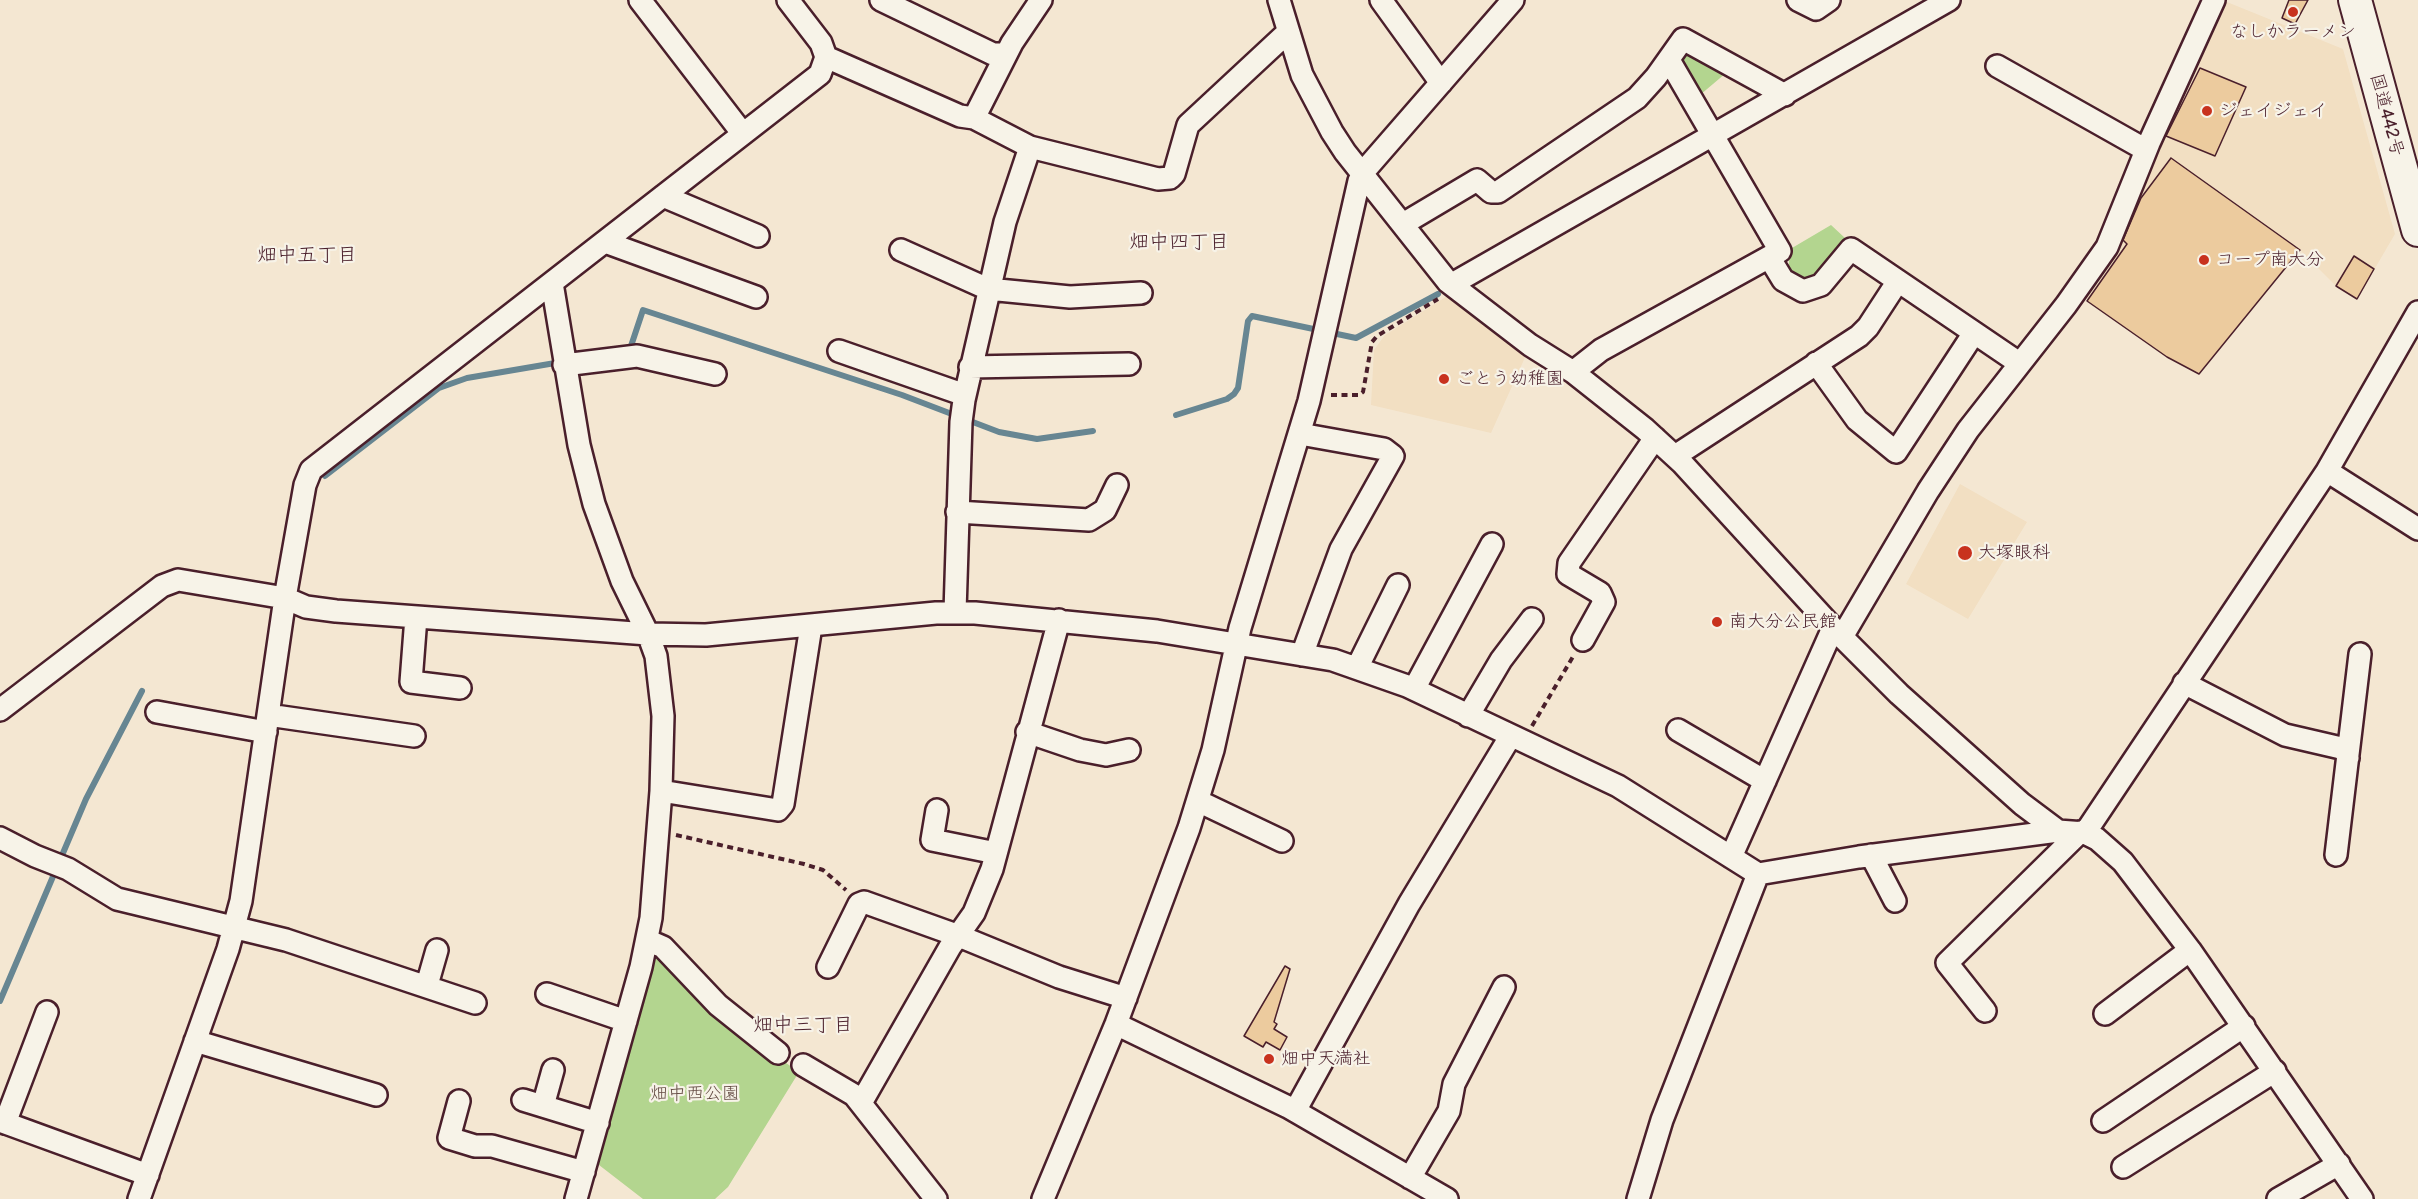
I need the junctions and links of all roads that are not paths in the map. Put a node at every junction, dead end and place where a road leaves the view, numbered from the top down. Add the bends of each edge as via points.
1 (640, 0) edge
2 (789, 0) edge
3 (881, 0) edge
4 (1041, 0) edge
5 (1279, 0) edge
6 (1381, 0) edge
7 (1513, 0) edge
8 (1798, 0) edge
9 (1828, 0) edge
10 (1949, 0) edge
11 (2214, 0) edge
12 (2355, 0) edge
13 (1288, 32) junction
14 (1006, 54) junction
15 (1669, 60) junction
16 (823, 65) junction
17 (1997, 66) dead end
18 (1441, 83) junction
19 (1785, 95) junction
20 (974, 118) junction
21 (743, 134) junction
22 (1713, 135) junction
23 (1030, 147) junction
24 (2146, 150) junction
25 (1362, 174) junction
26 (663, 196) junction
27 (1403, 224) junction
28 (2418, 230) edge
29 (758, 236) dead end
30 (605, 242) junction
31 (901, 250) dead end
32 (1769, 257) junction
33 (1898, 281) junction
34 (552, 283) junction
35 (1454, 286) junction
36 (988, 289) junction
37 (1141, 293) dead end
38 (756, 297) dead end
39 (2418, 312) edge
40 (1974, 333) junction
41 (839, 351) dead end
42 (1816, 363) junction
43 (2019, 363) junction
44 (564, 364) junction
45 (1129, 364) dead end
46 (970, 368) junction
47 (1573, 372) junction
48 (715, 374) dead end
49 (965, 395) junction
50 (1300, 434) junction
51 (1655, 438) junction
52 (1675, 456) junction
53 (2326, 471) junction
54 (1117, 485) dead end
55 (957, 512) junction
56 (2418, 529) edge
57 (1492, 544) dead end
58 (1398, 585) dead end
59 (285, 598) junction
60 (955, 612) junction
61 (416, 617) junction
62 (1532, 619) dead end
63 (1059, 620) junction
64 (811, 626) junction
65 (1838, 632) junction
66 (648, 634) junction
67 (1583, 640) road end
68 (1237, 646) junction
69 (2360, 654) dead end
70 (1302, 656) junction
71 (1357, 668) junction
72 (2184, 682) junction
73 (460, 688) dead end
74 (1414, 689) junction
75 (0, 710) edge
76 (157, 712) dead end
77 (1468, 716) junction
78 (267, 724) junction
79 (1678, 730) dead end
80 (1028, 732) junction
81 (414, 735) dead end
82 (1516, 740) junction
83 (1129, 750) dead end
84 (2348, 758) junction
85 (1765, 781) junction
86 (661, 791) junction
87 (1198, 801) junction
88 (937, 810) dead end
89 (2058, 831) junction
90 (2082, 832) junction
91 (0, 838) edge
92 (1282, 841) dead end
93 (996, 853) junction
94 (1871, 855) junction
95 (2336, 855) dead end
96 (1731, 858) junction
97 (1758, 874) junction
98 (1895, 901) dead end
99 (234, 928) junction
100 (959, 936) junction
101 (647, 940) junction
102 (437, 950) dead end
103 (2190, 950) junction
104 (828, 967) dead end
105 (427, 985) junction
106 (1504, 987) dead end
107 (547, 994) dead end
108 (1126, 998) junction
109 (475, 1003) dead end
110 (1985, 1011) dead end
111 (47, 1012) dead end
112 (2105, 1014) dead end
113 (627, 1021) junction
114 (1116, 1024) junction
115 (2244, 1026) junction
116 (195, 1041) junction
117 (778, 1053) dead end
118 (803, 1065) dead end
119 (553, 1070) dead end
120 (2275, 1071) junction
121 (376, 1095) dead end
122 (459, 1101) dead end
123 (861, 1103) junction
124 (1295, 1111) junction
125 (2103, 1121) dead end
126 (3, 1122) edge
127 (598, 1123) junction
128 (2339, 1164) junction
129 (2123, 1167) dead end
130 (584, 1172) junction
131 (148, 1175) junction
132 (1410, 1178) junction
133 (140, 1199) edge
134 (576, 1199) edge
135 (936, 1199) edge
136 (1043, 1199) edge
137 (1447, 1199) edge
138 (1638, 1199) edge
139 (2278, 1199) edge
140 (2362, 1199) edge

1 - 21 street
2 - 16 street via 821,43
3 - 14 street via 993,54
4 - 14 street
5 - 13 street
6 - 18 street
7 - 18 street
8 - 9 street via 1816,9
10 - 19 street
11 - 24 street
12 - 28 highway, 国道442号
13 - 23 street via 1188,125 1170,178 1146,177
13 - 25 street via 1312,95
14 - 20 street
15 - 19 street via 1683,39
15 - 22 street
15 - 27 street via 1637,98 1498,192 1491,192 1477,180
16 - 20 street
16 - 21 street
17 - 24 street
18 - 25 street
19 - 22 street
20 - 23 street
21 - 26 street
22 - 32 street via 1780,250
22 - 35 street
23 - 36 street
24 - 43 street via 2107,247
25 - 27 street
25 - 50 street
26 - 29 street
26 - 30 street
27 - 35 street
30 - 34 street
30 - 38 street
31 - 36 street
32 - 33 street via 1783,280 1798,290 1821,285 1851,249
32 - 47 street via 1601,350
33 - 40 street
33 - 42 street via 1868,327
34 - 44 street
34 - 59 street via 311,470
35 - 47 street via 1530,345
36 - 37 street via 1070,297
36 - 46 street
39 - 53 street
40 - 42 street via 1896,452 1857,420
40 - 43 street
41 - 49 street
42 - 52 street
43 - 65 street via 1950,457
44 - 48 street via 637,356
44 - 66 street via 594,504 622,581
45 - 46 street
46 - 49 street
47 - 51 street
49 - 55 street via 960,422
50 - 68 street via 1260,558
50 - 70 street via 1384,449 1393,456 1341,549
51 - 52 street
51 - 67 street via 1569,563 1568,574 1600,593 1604,603
52 - 65 street
53 - 56 street
53 - 72 street
54 - 55 street via 1105,510 1089,520
55 - 60 street
57 - 74 street
58 - 71 street
59 - 61 street via 326,610
59 - 75 street via 178,580 162,586
59 - 78 street
60 - 63 street
60 - 64 street
61 - 66 street
61 - 73 street via 411,682
62 - 77 street via 1501,660
63 - 68 street via 1157,631
63 - 80 street
64 - 66 street
64 - 86 street via 783,804 777,810
65 - 85 street
65 - 89 street via 1934,725
66 - 86 street via 656,656 663,716
68 - 70 street
68 - 87 street
69 - 84 street
70 - 71 street
71 - 74 street
72 - 84 street via 2285,735 2341,748
72 - 90 street
74 - 77 street
76 - 78 street
77 - 82 street
78 - 81 street
78 - 99 street
79 - 85 street
80 - 83 street via 1106,755
80 - 93 street
82 - 96 street via 1618,786
82 - 124 street via 1409,904
84 - 95 street
85 - 96 street
86 - 101 street
87 - 92 street
87 - 108 street
88 - 93 street via 932,840
89 - 90 street
89 - 94 street
90 - 103 street via 2105,844 2123,862
90 - 110 street via 1947,963
91 - 99 street via 68,869 117,899
93 - 100 street via 974,913
94 - 97 street
94 - 98 street
96 - 97 street
97 - 138 street via 1662,1120
99 - 105 street via 286,940
99 - 116 street
100 - 104 street via 864,902 859,904
100 - 108 street via 1059,977
100 - 123 street
101 - 113 street
101 - 117 street via 663,947 718,1005
102 - 105 street
103 - 112 street
103 - 115 street
105 - 109 street
106 - 132 street via 1454,1084 1449,1112
107 - 113 street
108 - 114 street
111 - 126 street
113 - 127 street
114 - 124 street
114 - 136 street
115 - 120 street
115 - 125 street
116 - 121 street
116 - 131 street
118 - 123 street
119 - 127 street via 533,1103
120 - 128 street
120 - 129 street
122 - 130 street via 449,1138
123 - 135 street
124 - 132 street
126 - 131 street
127 - 130 street
128 - 139 street
128 - 140 street
130 - 134 street
131 - 133 street
132 - 137 street

